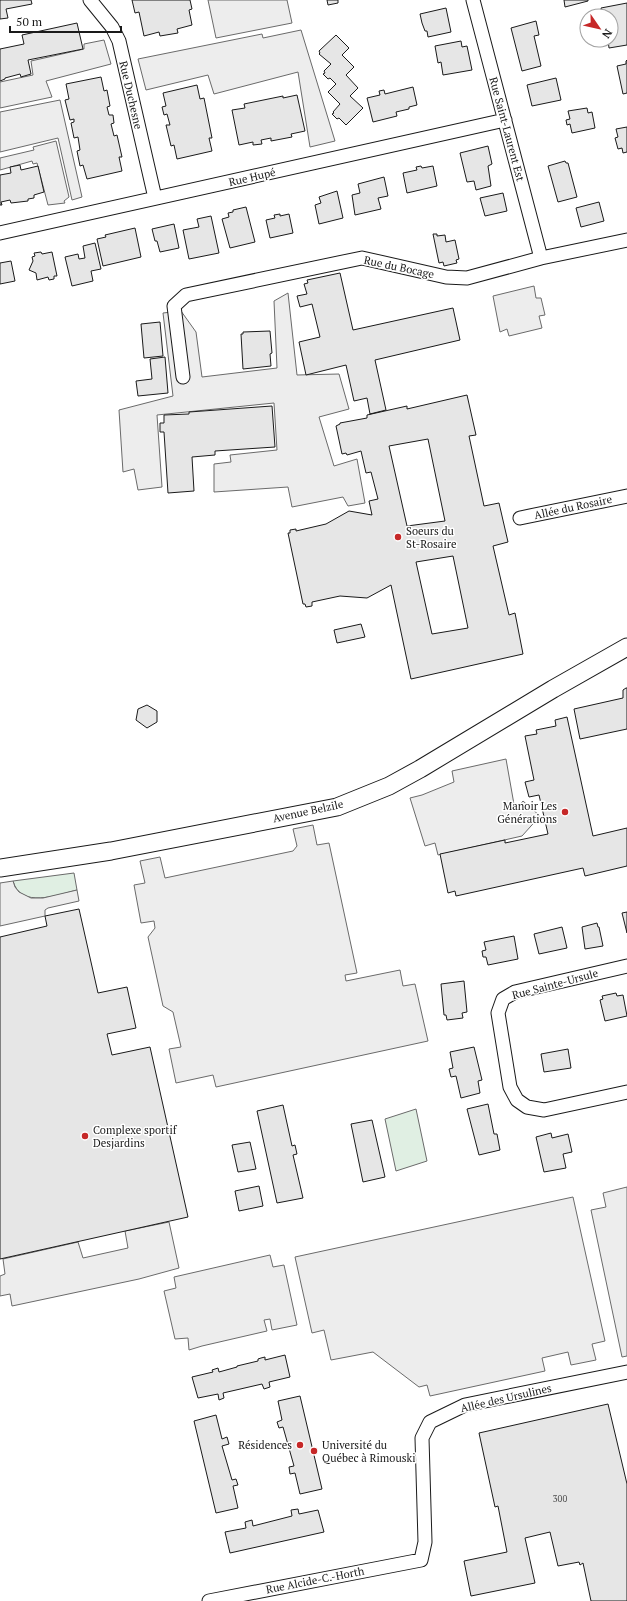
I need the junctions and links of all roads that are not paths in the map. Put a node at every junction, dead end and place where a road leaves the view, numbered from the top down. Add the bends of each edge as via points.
1 (90, 0) edge
2 (473, 0) edge
3 (504, 120) junction
4 (155, 198) junction
5 (0, 233) edge
6 (627, 240) edge
7 (541, 258) junction
8 (183, 377) dead end
9 (627, 496) edge
10 (520, 518) dead end
11 (627, 648) edge
12 (0, 868) edge
13 (627, 966) edge
14 (627, 1092) edge
15 (627, 1372) edge
16 (421, 1560) joint
17 (209, 1601) edge

1 - 4 street, Rue Duchesne via 112,27 119,41
2 - 3 street, Rue Saint-Laurent Est
3 - 4 street, Rue Hupé
3 - 7 street, Rue Saint-Laurent Est
4 - 5 street, Rue Hupé
6 - 7 street, Rue du Bocage
7 - 8 street, Rue du Bocage via 467,278 446,277 362,258 186,295 174,306
9 - 10 street, Allée du Rosaire
11 - 12 street, Avenue Belzile via 389,786 337,807 118,850
13 - 14 street, Rue Sainte-Ursule via 515,992 503,999 498,1013 510,1087 526,1107 544,1110
15 - 16 street, Allée des Ursulines via 465,1405 430,1422 422,1438 425,1542
16 - 17 street, Rue Alcide-C.-Horth

